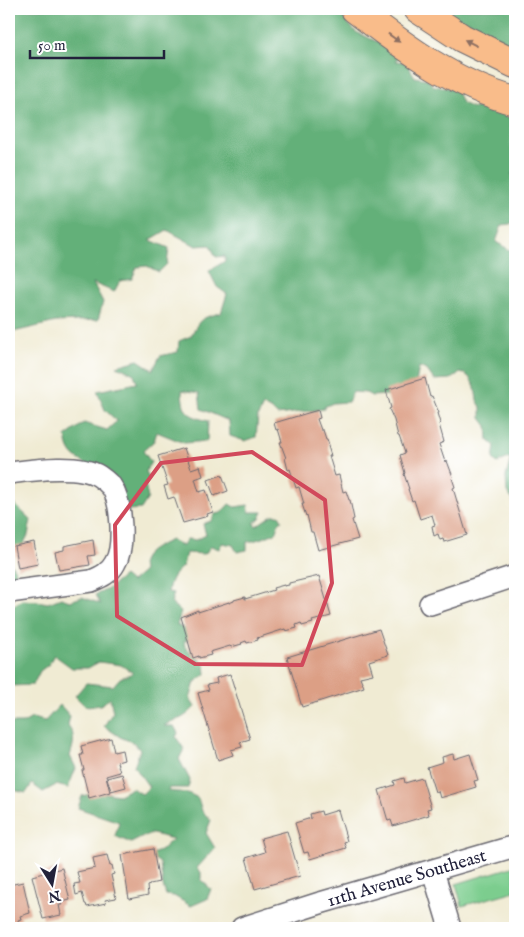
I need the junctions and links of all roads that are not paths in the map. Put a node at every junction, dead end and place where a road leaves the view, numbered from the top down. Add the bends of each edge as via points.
1 (355, 9) edge
2 (418, 9) edge
3 (515, 64) edge
4 (515, 101) edge
5 (9, 473) edge
6 (515, 576) edge
7 (9, 592) edge
8 (430, 604) dead end
9 (515, 846) edge
10 (433, 871) junction
11 (242, 928) edge
12 (450, 928) edge

1 -> 4 highway via 442,70 495,96
3 -> 2 highway via 462,38
5 - 7 street via 62,469 83,470 99,476 111,486 121,520 120,553 116,563 101,577
6 - 8 street
9 - 10 street, 11th Avenue Southeast
10 - 11 street, 11th Avenue Southeast
10 - 12 street

